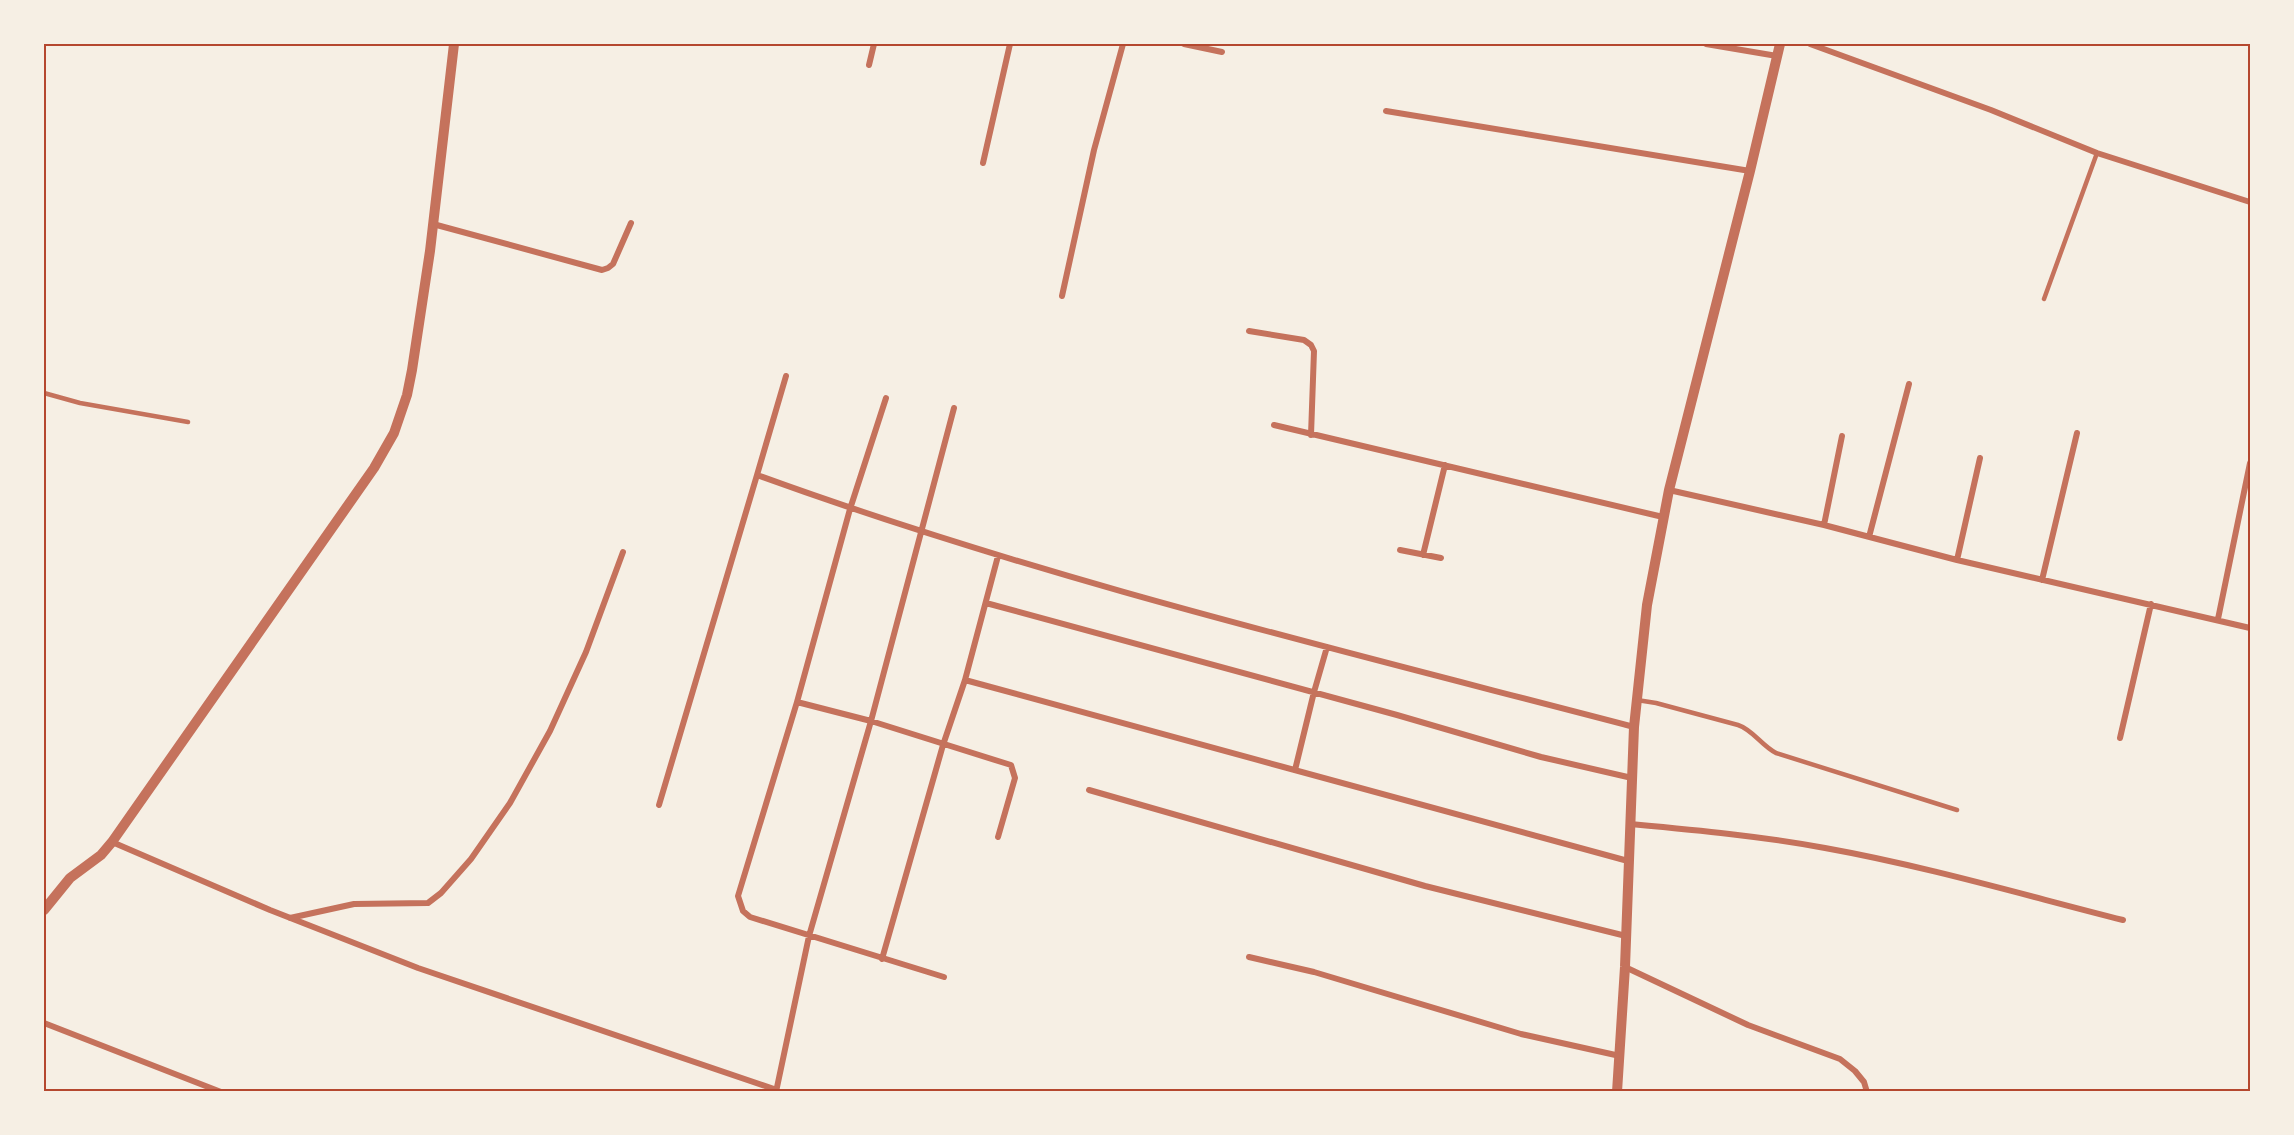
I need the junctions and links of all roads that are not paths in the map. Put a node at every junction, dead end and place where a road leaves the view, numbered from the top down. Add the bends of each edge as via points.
1 (454, 44) edge
2 (874, 44) edge
3 (1010, 44) edge
4 (1123, 44) edge
5 (1184, 44) edge
6 (1706, 44) edge
7 (1780, 44) edge
8 (1810, 44) edge
9 (1222, 52) dead end
10 (1777, 56) junction
11 (869, 65) dead end
12 (1386, 111) dead end
13 (2097, 153) junction
14 (983, 163) dead end
15 (1750, 171) junction
16 (2250, 202) edge
17 (631, 223) dead end
18 (434, 224) junction
19 (1062, 296) dead end
20 (2044, 299) dead end
21 (1249, 331) dead end
22 (786, 376) dead end
23 (1909, 384) dead end
24 (44, 393) edge
25 (886, 398) dead end
26 (954, 408) dead end
27 (188, 422) dead end
28 (1274, 425) dead end
29 (2077, 433) dead end
30 (1311, 435) junction
31 (1842, 436) dead end
32 (1980, 458) dead end
33 (2250, 464) edge
34 (1445, 465) junction
35 (757, 475) junction
36 (1670, 490) junction
37 (850, 509) junction
38 (1663, 517) junction
39 (1824, 525) junction
40 (922, 532) junction
41 (1869, 537) junction
42 (1400, 550) dead end
43 (623, 552) dead end
44 (1424, 555) junction
45 (998, 556) junction
46 (1441, 558) dead end
47 (1957, 560) junction
48 (2042, 580) junction
49 (986, 603) junction
50 (2151, 604) junction
51 (2218, 619) junction
52 (2250, 628) edge
53 (1327, 647) junction
54 (965, 680) junction
55 (1314, 692) junction
56 (1637, 700) junction
57 (798, 702) junction
58 (871, 721) junction
59 (1634, 727) junction
60 (2120, 738) dead end
61 (943, 745) junction
62 (1295, 770) junction
63 (1632, 778) junction
64 (1089, 790) dead end
65 (659, 805) dead end
66 (1958, 810) dead end
67 (1630, 824) junction
68 (998, 837) dead end
69 (112, 842) junction
70 (1628, 861) junction
71 (44, 910) edge
72 (290, 918) junction
73 (2123, 920) dead end
74 (808, 936) junction
75 (1626, 936) junction
76 (1249, 957) dead end
77 (882, 959) junction
78 (1625, 967) junction
79 (944, 977) dead end
80 (44, 1023) edge
81 (1620, 1056) junction
82 (776, 1091) edge
83 (221, 1092) edge
84 (1617, 1092) edge
85 (1867, 1092) edge

1 - 18 street
2 - 11 street
3 - 14 street
4 - 19 street via 1094,150
5 - 9 street
6 - 10 street
7 - 10 street
8 - 13 street
10 - 15 street
12 - 15 street
13 - 16 street
13 - 20 lane
15 - 36 street
17 - 18 street via 613,264 602,270
18 - 69 street via 409,387 393,433 374,468
21 - 30 street via 1304,340 1311,345
22 - 35 street
23 - 41 street
24 - 27 lane
25 - 37 street
26 - 40 street
28 - 30 street
29 - 48 street
30 - 34 street
31 - 39 street
32 - 47 street
33 - 51 street
34 - 38 street
34 - 44 street
35 - 37 street
35 - 65 street
36 - 38 street
36 - 39 street
37 - 40 street
37 - 57 street
38 - 56 street via 1647,605
39 - 41 street
40 - 45 street
40 - 58 street
41 - 47 street
42 - 44 street
43 - 72 street via 586,652 550,730 510,802 471,860 441,893 428,903 354,904
44 - 46 street
45 - 49 street
45 - 53 street
47 - 48 street
48 - 50 street
49 - 54 street
49 - 55 street
50 - 51 street
50 - 60 street
51 - 52 street
53 - 55 street
53 - 59 street
54 - 61 street
54 - 62 street
55 - 62 street
55 - 63 street via 1541,757
56 - 59 street
56 - 66 lane via 1737,725 1776,753
57 - 58 street
57 - 74 street via 738,896 750,917
58 - 61 street
58 - 74 street
59 - 63 street
61 - 68 street via 1011,765 1015,778
61 - 77 street
62 - 70 street
63 - 67 street
64 - 75 street via 1414,883
67 - 70 street
67 - 73 street via 1738,834 1826,848
69 - 71 street via 70,878
69 - 72 street
70 - 75 street
72 - 82 street via 418,968
74 - 77 street
74 - 82 street
75 - 78 street
76 - 81 street via 1336,978 1521,1034
77 - 79 street
78 - 81 street
78 - 85 street via 1748,1025 1839,1059 1855,1071
80 - 83 street
81 - 84 street

